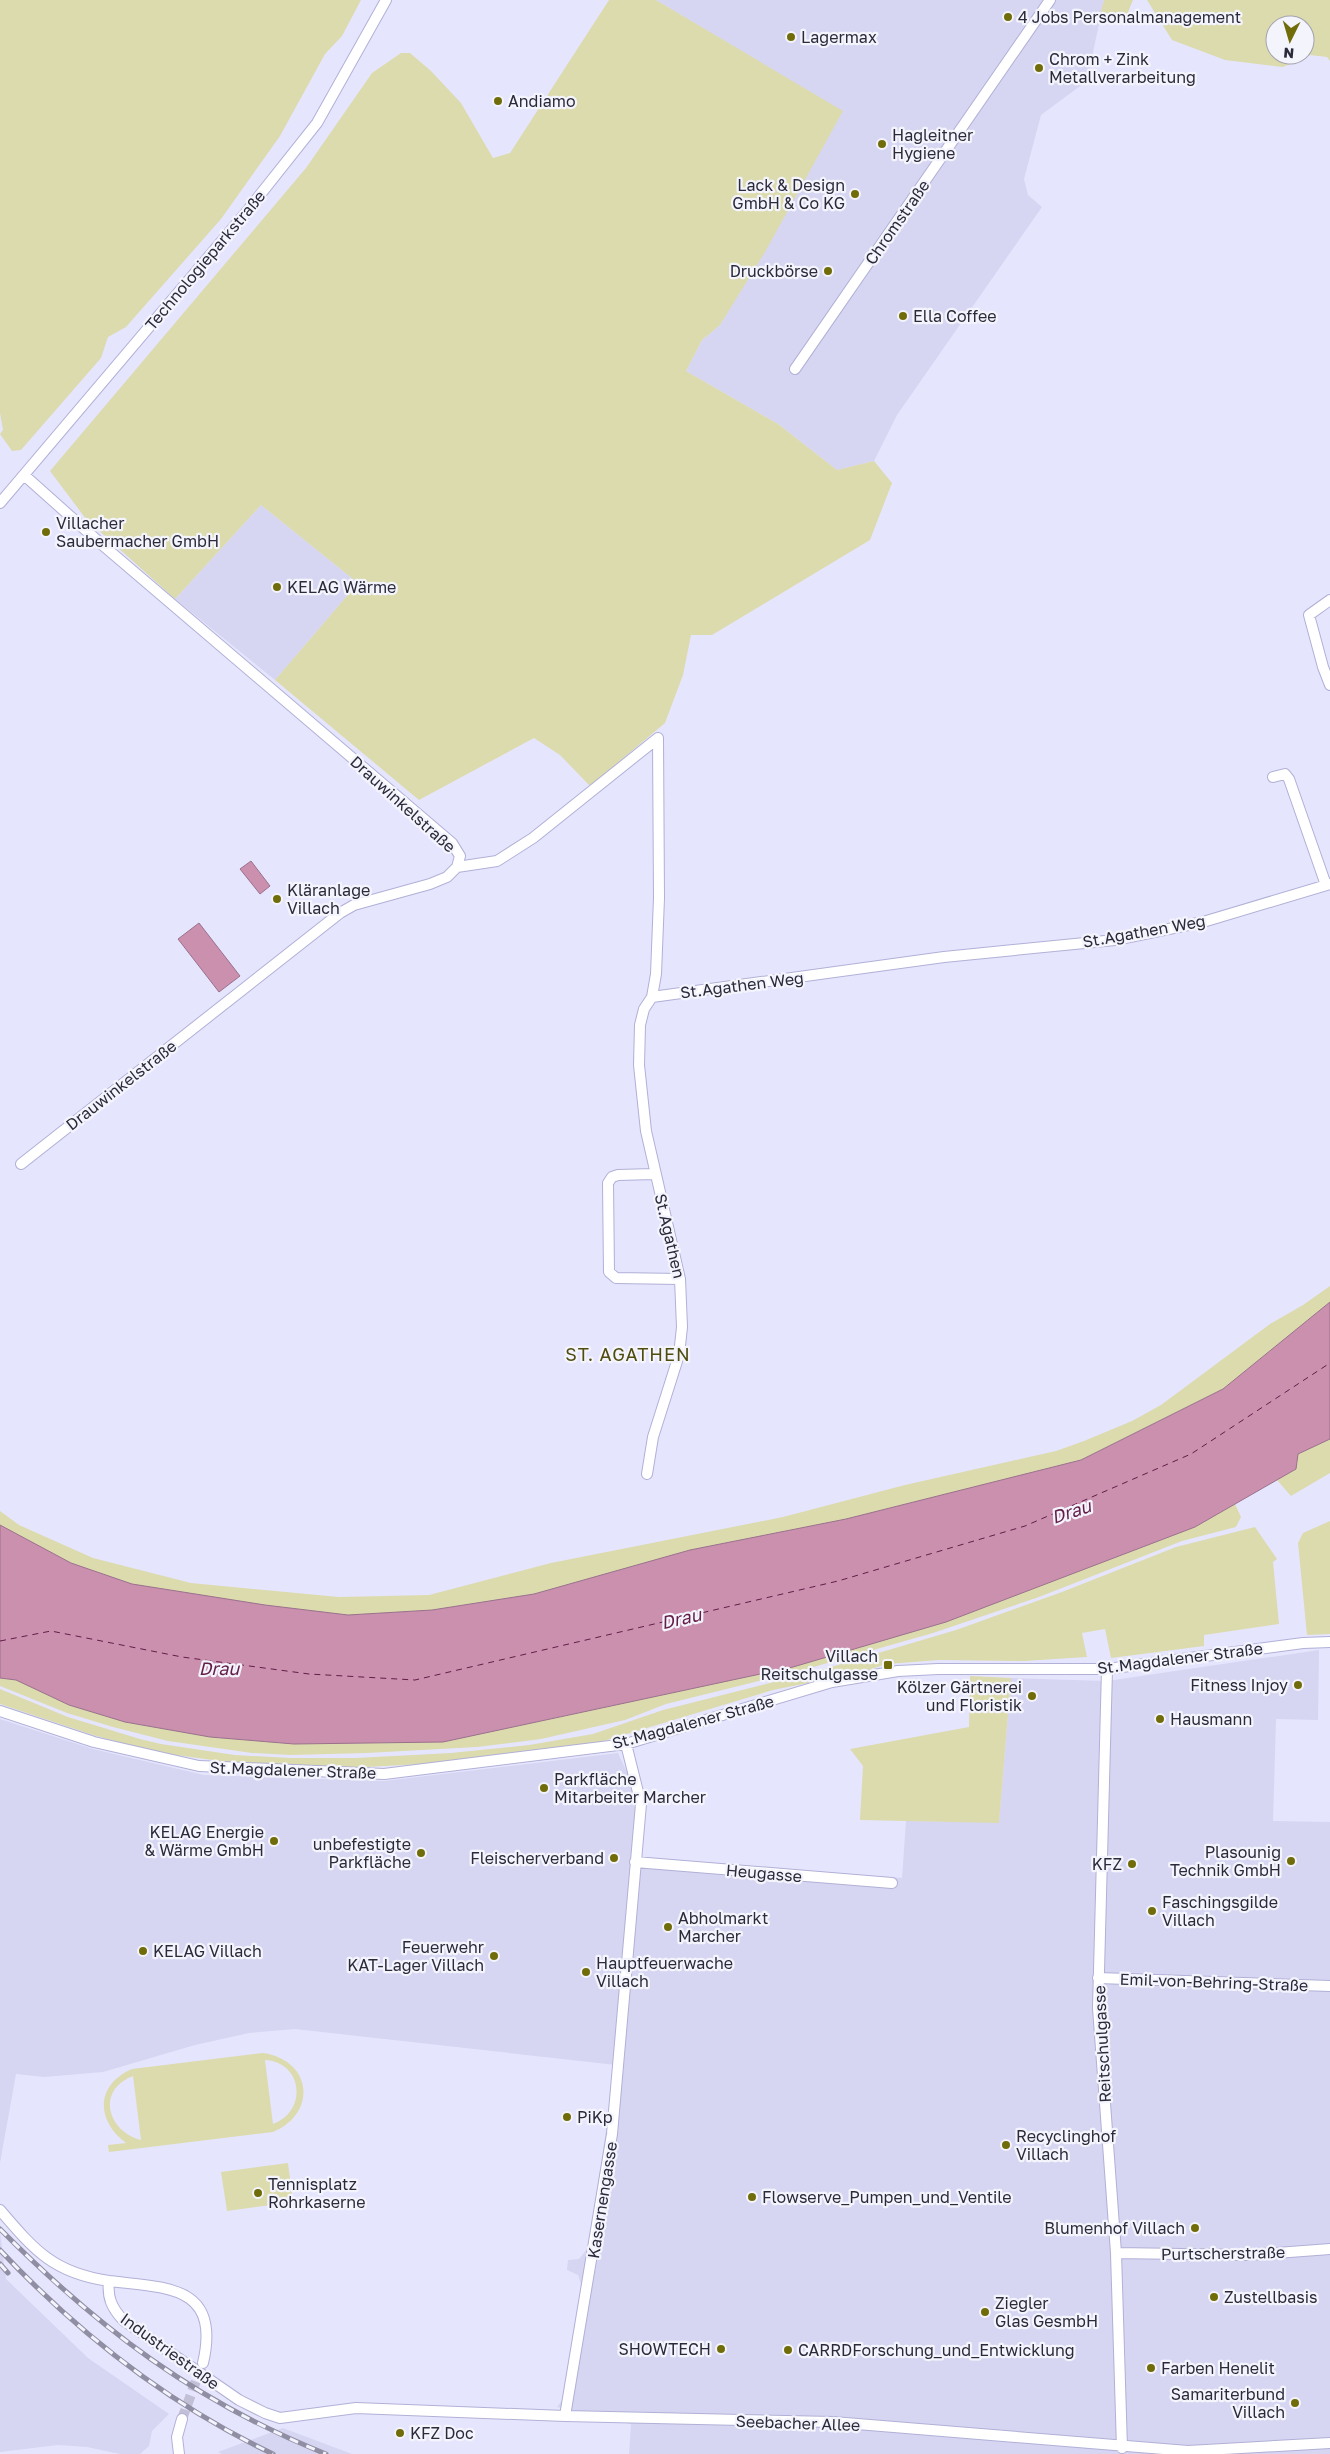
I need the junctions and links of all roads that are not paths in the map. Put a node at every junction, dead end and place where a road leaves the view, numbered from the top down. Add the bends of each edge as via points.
1 (386, 0) edge
2 (1050, 0) edge
3 (795, 369) dead end
4 (24, 475) junction
5 (0, 503) edge
6 (1330, 600) edge
7 (1330, 685) edge
8 (1273, 778) dead end
9 (457, 867) junction
10 (1328, 884) edge
11 (652, 997) junction
12 (21, 1164) dead end
13 (654, 1174) junction
14 (680, 1279) junction
15 (647, 1474) dead end
16 (1330, 1642) edge
17 (1108, 1669) junction
18 (0, 1711) edge
19 (626, 1744) junction
20 (635, 1862) junction
21 (892, 1883) dead end
22 (1098, 1978) junction
23 (1330, 1986) edge
24 (0, 2210) edge
25 (1330, 2250) edge
26 (1116, 2253) junction
27 (109, 2281) junction
28 (203, 2363) tunnel mouth
29 (265, 2414) joint
30 (565, 2416) junction
31 (182, 2419) tunnel mouth
32 (1330, 2443) edge
33 (1122, 2448) junction
34 (179, 2454) edge

1 - 4 street, Technologieparkstraße via 317,123 244,215
2 - 3 street, Chromstraße
4 - 5 street, Technologieparkstraße
4 - 9 street, Drauwinkelstraße via 452,843 460,856
6 - 7 street via 1308,615
8 - 10 street, St.Agathen Weg via 1285,774 1289,779
9 - 11 street via 497,861 533,838 658,738 659,898
9 - 12 street, Drauwinkelstraße via 447,877 430,884 354,905 340,913
10 - 11 street, St.Agathen Weg via 1203,922 1115,940 944,957
11 - 13 street, St.Agathen via 644,1008 640,1024 639,1066
13 - 14 street, St.Agathen
13 - 14 street via 618,1175 608,1183 609,1272 616,1278
14 - 15 street, St.Agathen via 682,1327 679,1355 653,1437
16 - 17 street, St.Magdalener Straße
17 - 19 street, St.Magdalener Straße via 898,1671 832,1682
17 - 22 street, Reitschulgasse
18 - 19 street, St.Magdalener Straße via 94,1742 215,1768 384,1774
19 - 20 street, Kasernengasse via 641,1798
20 - 21 street, Heugasse
20 - 30 street, Kasernengasse via 612,2134
22 - 23 street, Emil-von-Behring-Straße
22 - 26 street, Reitschulgasse
24 - 27 street via 59,2267 85,2278
25 - 26 street, Purtscherstraße via 1249,2254
26 - 33 street, Reitschulgasse
27 - 28 street via 179,2292 194,2302 207,2324 208,2339
27 - 29 street, Industriestraße via 110,2303 123,2320 224,2390
29 - 30 street, Seebacher Allee via 287,2418 356,2408
30 - 33 street, Seebacher Allee via 833,2422
31 - 34 street via 177,2437
32 - 33 street, Seebacher Allee via 1188,2451

